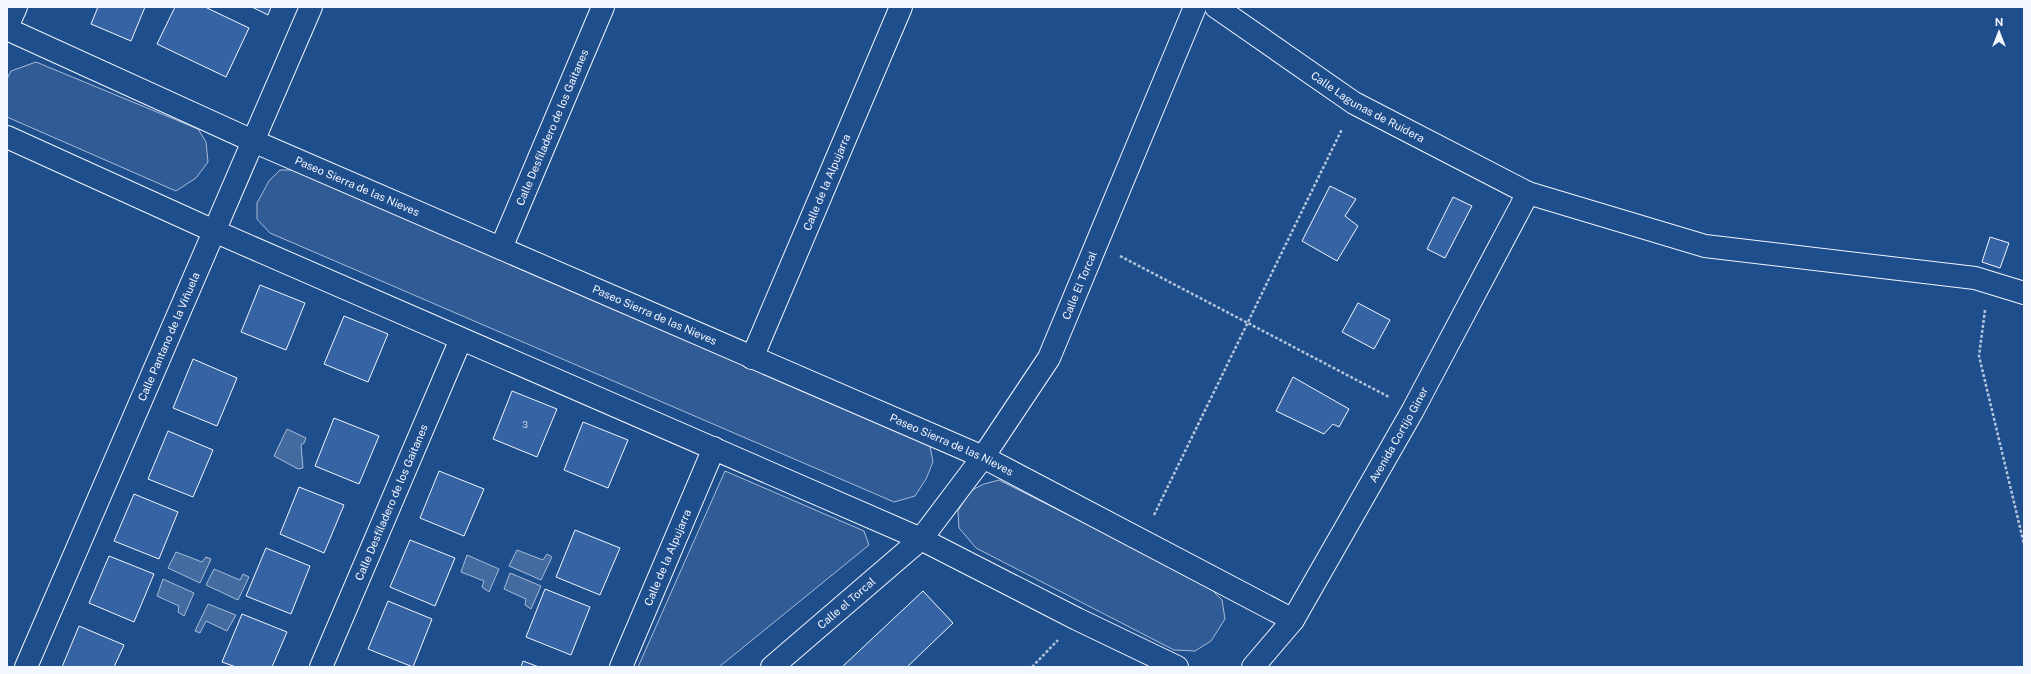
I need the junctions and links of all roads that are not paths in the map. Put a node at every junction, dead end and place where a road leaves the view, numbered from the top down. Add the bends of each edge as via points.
1 (16, 7) edge
2 (311, 7) edge
3 (603, 7) edge
4 (901, 7) edge
5 (1195, 7) edge
6 (1216, 7) edge
7 (7, 28) edge
8 (7, 137) edge
9 (253, 142) junction
10 (1528, 193) junction
11 (214, 231) junction
12 (501, 248) junction
13 (2024, 293) edge
14 (461, 339) junction
15 (752, 358) junction
16 (714, 448) junction
17 (983, 458) junction
18 (921, 539) junction
19 (1293, 620) junction
20 (26, 667) edge
21 (321, 667) edge
22 (621, 667) edge
23 (772, 667) edge
24 (1177, 667) edge
25 (1253, 667) edge

1 - 7 street
2 - 9 street, Calle Pantano de la Viñuela
3 - 12 street, Calle Desfiladero de los Gaitanes
4 - 15 street, Calle de la Alpujarra
5 - 17 street, Calle El Torcal via 1049,358
6 - 10 street, Calle Lagunas de Ruidera via 1354,103
7 - 9 street, Paseo Sierra de las Nieves
8 - 11 street
9 - 11 street, Calle Pantano de la Viñuela
9 - 12 street, Paseo Sierra de las Nieves
10 - 13 street, Calle Lagunas de Ruidera via 1706,246 1975,278
10 - 19 street, Avenida Cortijo Giner via 1413,410
11 - 14 street
11 - 20 street, Calle Pantano de la Viñuela
12 - 15 street, Paseo Sierra de las Nieves
14 - 16 street
14 - 21 street, Calle Desfiladero de los Gaitanes
15 - 17 street, Paseo Sierra de las Nieves
16 - 18 street
16 - 22 street, Calle de la Alpujarra
17 - 18 street, Calle El Torcal
17 - 19 street, Paseo Sierra de las Nieves
18 - 23 street, Calle el Torcal
18 - 24 street
19 - 25 street, Avenida Cortijo Giner

